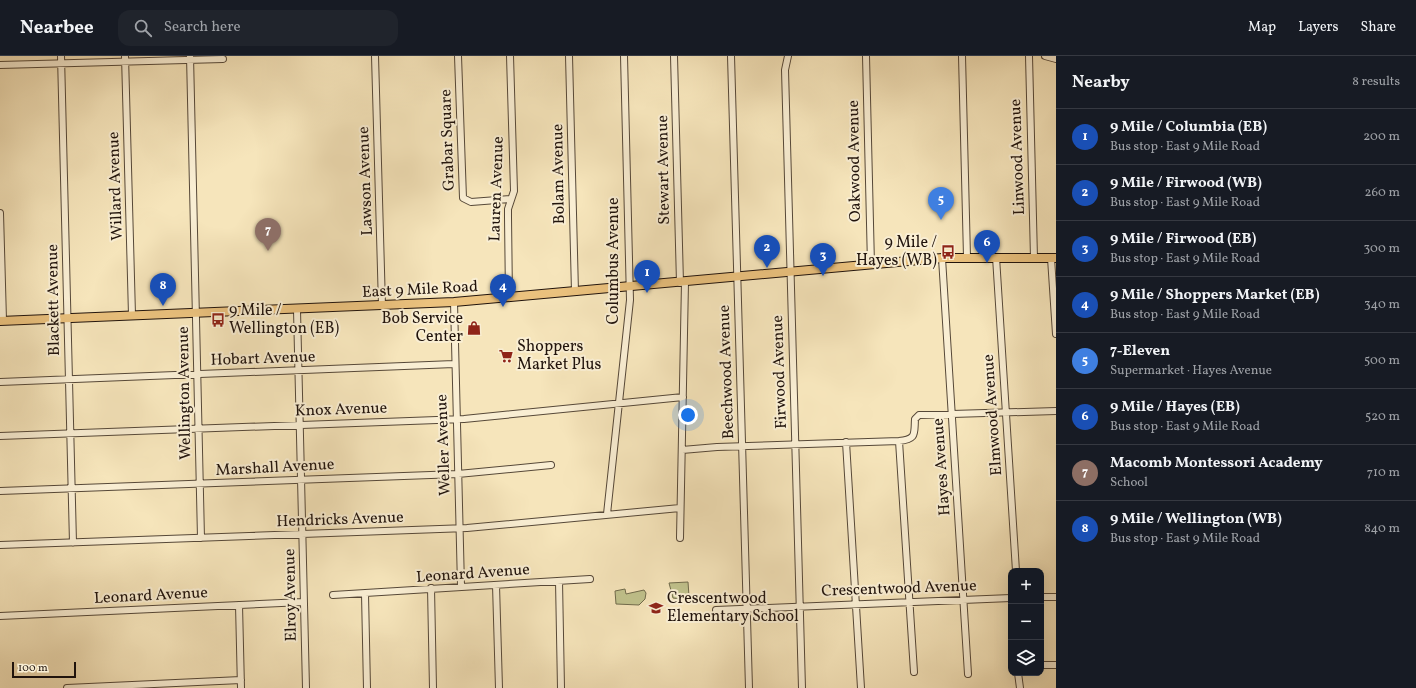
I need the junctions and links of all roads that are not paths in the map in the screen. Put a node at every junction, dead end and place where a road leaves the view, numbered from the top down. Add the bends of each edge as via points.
1 (61, 56) edge
2 (375, 56) edge
3 (458, 56) edge
4 (510, 56) edge
5 (569, 56) edge
6 (624, 56) edge
7 (674, 56) edge
8 (730, 56) edge
9 (788, 56) edge
10 (866, 56) edge
11 (962, 56) edge
12 (1029, 56) edge
13 (1045, 56) edge
14 (125, 58) edge
15 (190, 58) edge
16 (223, 59) dead end
17 (1056, 59) edge
18 (61, 63) junction
19 (0, 65) edge
20 (511, 199) junction
21 (0, 213) edge
22 (967, 257) junction
23 (996, 257) junction
24 (942, 258) junction
25 (1034, 258) junction
26 (1054, 258) edge
27 (871, 265) junction
28 (790, 273) junction
29 (737, 278) junction
30 (682, 282) junction
31 (630, 287) junction
32 (575, 292) junction
33 (509, 298) junction
34 (454, 302) junction
35 (382, 306) junction
36 (297, 310) junction
37 (196, 313) junction
38 (132, 315) junction
39 (68, 318) junction
40 (2, 321) edge
41 (1056, 334) edge
42 (454, 364) junction
43 (298, 370) junction
44 (198, 374) junction
45 (69, 379) junction
46 (0, 382) edge
47 (683, 397) junction
48 (619, 403) junction
49 (1056, 411) edge
50 (1006, 412) junction
51 (952, 414) junction
52 (456, 419) junction
53 (300, 424) junction
54 (199, 429) junction
55 (70, 434) junction
56 (0, 436) edge
57 (899, 441) junction
58 (846, 442) junction
59 (796, 444) junction
60 (742, 446) junction
61 (682, 450) junction
62 (551, 465) dead end
63 (458, 474) junction
64 (301, 480) junction
65 (200, 485) junction
66 (71, 488) junction
67 (0, 491) edge
68 (680, 508) junction
69 (608, 514) junction
70 (459, 528) junction
71 (302, 534) junction
72 (201, 538) junction
73 (680, 538) dead end
74 (73, 543) junction
75 (0, 545) edge
76 (1016, 568) edge
77 (590, 579) dead end
78 (558, 581) junction
79 (496, 585) junction
80 (461, 586) junction
81 (431, 588) junction
82 (365, 594) junction
83 (334, 595) dead end
84 (1044, 597) edge
85 (1056, 597) edge
86 (1008, 598) edge
87 (964, 599) junction
88 (303, 602) junction
89 (910, 602) junction
90 (856, 603) junction
91 (239, 605) junction
92 (800, 606) junction
93 (747, 608) junction
94 (716, 610) dead end
95 (0, 616) edge
96 (1044, 665) edge
97 (1056, 665) edge
98 (914, 672) dead end
99 (968, 674) dead end
100 (1018, 676) edge
101 (240, 680) junction
102 (67, 688) edge
103 (241, 688) edge
104 (306, 688) edge
105 (367, 688) edge
106 (433, 688) edge
107 (499, 688) edge
108 (561, 688) edge
109 (749, 688) edge
110 (802, 688) edge
111 (861, 688) edge
112 (1020, 688) edge

1 - 18 street, Blackett Avenue
2 - 35 street, Lawson Avenue
3 - 20 street, Grabar Square via 463,198 471,202
4 - 20 street, Lauren Avenue via 514,187
5 - 32 street, Bolam Avenue
6 - 31 street, Columbus Avenue
7 - 30 street, Stewart Avenue
8 - 29 street, Beechwood Avenue
9 - 28 street, Firwood Avenue via 785,70
10 - 27 street, Oakwood Avenue
11 - 22 street
12 - 25 street, Linwood Avenue
13 - 17 street
14 - 15 street
14 - 18 street
14 - 38 street, Willard Avenue
15 - 16 street
15 - 37 street, Wellington Avenue
18 - 19 street
18 - 39 street, Blackett Avenue
20 - 33 street, Lauren Avenue via 508,216
21 - 40 street
22 - 23 main road, East 9 Mile Road
22 - 24 main road, East 9 Mile Road
23 - 25 main road, East 9 Mile Road
23 - 50 street, Elmwood Avenue
24 - 27 main road, East 9 Mile Road
24 - 51 street, Hayes Avenue
25 - 26 main road, East 9 Mile Road
26 - 41 street
27 - 28 main road, East 9 Mile Road
28 - 29 main road, East 9 Mile Road
28 - 59 street, Firwood Avenue
29 - 30 main road, East 9 Mile Road
29 - 60 street, Beechwood Avenue
30 - 31 main road, East 9 Mile Road
30 - 47 street, Stewart Avenue
31 - 32 main road, East 9 Mile Road
31 - 48 street, Columbus Avenue
32 - 33 main road, East 9 Mile Road
33 - 34 main road, East 9 Mile Road
34 - 35 main road, East 9 Mile Road
34 - 42 street, Weller Avenue
35 - 36 main road, East 9 Mile Road
36 - 37 main road, East 9 Mile Road
36 - 43 street, Elroy Avenue
37 - 38 main road, East 9 Mile Road
37 - 44 street, Wellington Avenue
38 - 39 main road, East 9 Mile Road
39 - 40 main road, East 9 Mile Road
39 - 45 street, Blackett Avenue
42 - 43 street, Hobart Avenue
42 - 52 street, Weller Avenue
43 - 44 street, Hobart Avenue
43 - 53 street, Elroy Avenue
44 - 45 street, Hobart Avenue
44 - 54 street, Wellington Avenue
45 - 46 street, Hobart Avenue
45 - 55 street, Blackett Avenue
47 - 48 street, Knox Avenue
47 - 61 street, Stewart Avenue
48 - 52 street, Knox Avenue
48 - 69 street, Columbus Avenue
49 - 50 street
50 - 51 street
50 - 76 street, Elmwood Avenue
51 - 57 street via 919,415 915,419 913,437
51 - 87 street, Hayes Avenue
52 - 53 street, Knox Avenue
52 - 63 street, Weller Avenue
53 - 54 street, Knox Avenue
53 - 64 street, Elroy Avenue
54 - 55 street, Knox Avenue
54 - 65 street, Wellington Avenue
55 - 56 street, Knox Avenue
55 - 66 street, Blackett Avenue
57 - 58 street
57 - 89 street
58 - 59 street
58 - 90 street
59 - 60 street
59 - 92 street, Firwood Avenue
60 - 61 street
60 - 93 street, Beechwood Avenue
61 - 68 street, Stewart Avenue
62 - 63 street, Marshall Avenue
63 - 64 street, Marshall Avenue
63 - 70 street, Weller Avenue
64 - 65 street, Marshall Avenue
64 - 71 street, Elroy Avenue
65 - 66 street, Marshall Avenue
65 - 72 street, Wellington Avenue
66 - 67 street, Marshall Avenue
66 - 74 street, Blackett Avenue
68 - 69 street, Hendricks Avenue
68 - 73 street, Stewart Avenue
69 - 70 street, Hendricks Avenue
70 - 71 street, Hendricks Avenue
70 - 80 street, Weller Avenue
71 - 72 street, Hendricks Avenue
71 - 88 street, Elroy Avenue
72 - 74 street, Hendricks Avenue
74 - 75 street, Hendricks Avenue
77 - 78 street, Leonard Avenue
78 - 79 street, Leonard Avenue
78 - 108 street
79 - 80 street, Leonard Avenue
79 - 107 street
80 - 81 street, Leonard Avenue
81 - 82 street, Leonard Avenue
81 - 106 street
82 - 83 street, Leonard Avenue
82 - 105 street
84 - 85 street
86 - 87 street, Crescentwood Avenue
87 - 89 street, Crescentwood Avenue
87 - 99 street, Hayes Avenue
88 - 91 street, Leonard Avenue
88 - 104 street, Elroy Avenue
89 - 90 street, Crescentwood Avenue
89 - 98 street
90 - 92 street, Crescentwood Avenue
90 - 111 street
91 - 95 street, Leonard Avenue
91 - 101 street
92 - 93 street, Crescentwood Avenue
92 - 110 street, Firwood Avenue
93 - 94 street, Crescentwood Avenue
93 - 109 street, Beechwood Avenue
96 - 97 street
100 - 112 street
101 - 102 street
101 - 103 street

